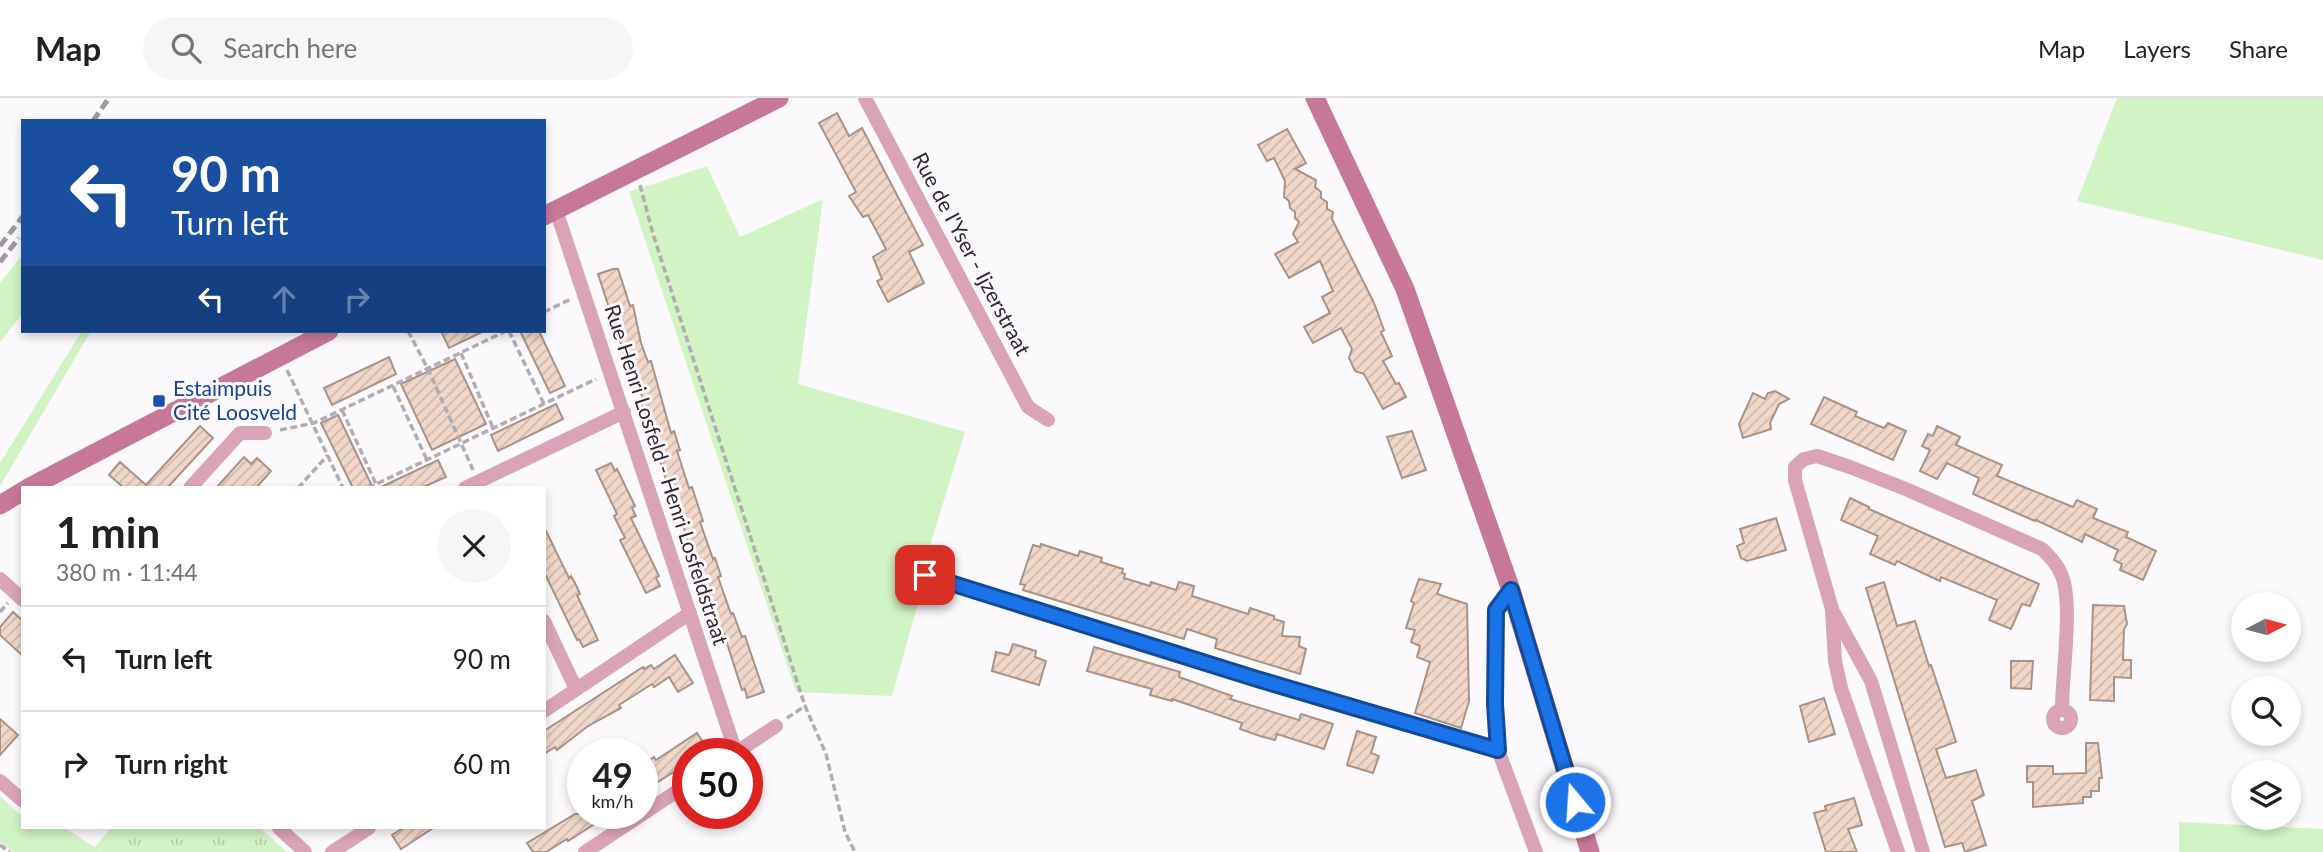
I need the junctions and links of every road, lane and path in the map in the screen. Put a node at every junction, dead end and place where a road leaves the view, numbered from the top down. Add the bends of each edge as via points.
1 (779, 98) edge
2 (865, 98) edge
3 (1315, 98) edge
4 (636, 169) junction
5 (550, 213) edge
6 (584, 293) junction
7 (546, 311) edge
8 (325, 333) edge
9 (409, 333) edge
10 (504, 333) edge
11 (509, 333) edge
12 (461, 353) junction
13 (279, 356) junction
14 (428, 369) junction
15 (610, 372) junction
16 (393, 386) junction
17 (544, 404) junction
18 (342, 410) junction
19 (624, 412) junction
20 (1048, 420) dead end
21 (314, 423) junction
22 (494, 428) junction
23 (265, 433) joint
24 (460, 443) junction
25 (328, 455) junction
26 (427, 460) junction
27 (376, 484) junction
28 (32, 486) edge
29 (192, 486) edge
30 (300, 486) edge
31 (342, 486) edge
32 (372, 486) edge
33 (475, 486) edge
34 (21, 492) edge
35 (0, 505) edge
36 (925, 575) dead end
37 (0, 579) edge
38 (1511, 590) junction
39 (21, 598) edge
40 (1832, 608) junction
41 (690, 613) junction
42 (546, 625) edge
43 (576, 689) junction
44 (805, 706) junction
45 (2062, 709) dead end
46 (546, 710) edge
47 (776, 726) joint
48 (730, 738) edge
49 (758, 738) edge
50 (1498, 750) junction
51 (0, 781) edge
52 (672, 794) edge
53 (21, 797) edge
54 (280, 829) edge
55 (367, 829) edge
56 (0, 845) edge
57 (10, 852) edge
58 (305, 852) edge
59 (332, 852) edge
60 (584, 852) edge
61 (855, 852) edge
62 (1536, 852) edge
63 (1590, 852) edge
64 (1898, 852) edge
65 (1923, 852) edge

1 - 4 main road
2 - 20 street, Rue de l'Yser - Ijzerstraat via 1028,407
3 - 38 main road via 1405,289
4 - 5 main road
4 - 44 path
5 - 6 street, Rue Henri Losfeld - Henri Losfeldstraat
6 - 7 path
6 - 15 street, Rue Henri Losfeld - Henri Losfeldstraat
8 - 13 main road
9 - 14 path
10 - 12 path
11 - 17 path
12 - 14 path
12 - 22 path
13 - 21 path
13 - 28 main road
14 - 16 path
14 - 24 path
15 - 17 path
15 - 19 street, Rue Henri Losfeld - Henri Losfeldstraat
16 - 18 path
16 - 26 path
17 - 22 path
18 - 21 path
18 - 27 path
19 - 33 street
19 - 41 street, Rue Henri Losfeld - Henri Losfeldstraat
21 - 23 path
21 - 25 path
22 - 24 path
23 - 29 street via 240,433
24 - 26 path
24 - 33 path
25 - 30 path
25 - 31 path
26 - 27 path
27 - 32 path
34 - 35 main road
36 - 50 street
37 - 39 street
38 - 50 street via 1496,610
38 - 63 main road
40 - 45 street via 1795,480 1794,467 1817,456 2042,549 2054,561 2066,599
40 - 64 street via 1835,661 1842,688
40 - 65 street via 1871,681
41 - 43 street
41 - 48 street, Rue Henri Losfeld - Henri Losfeldstraat
42 - 43 street
43 - 46 street
44 - 47 path
44 - 61 path via 826,754 845,832
47 - 49 street
50 - 62 street
51 - 53 street
52 - 60 street
54 - 58 street
55 - 59 street
56 - 57 path

